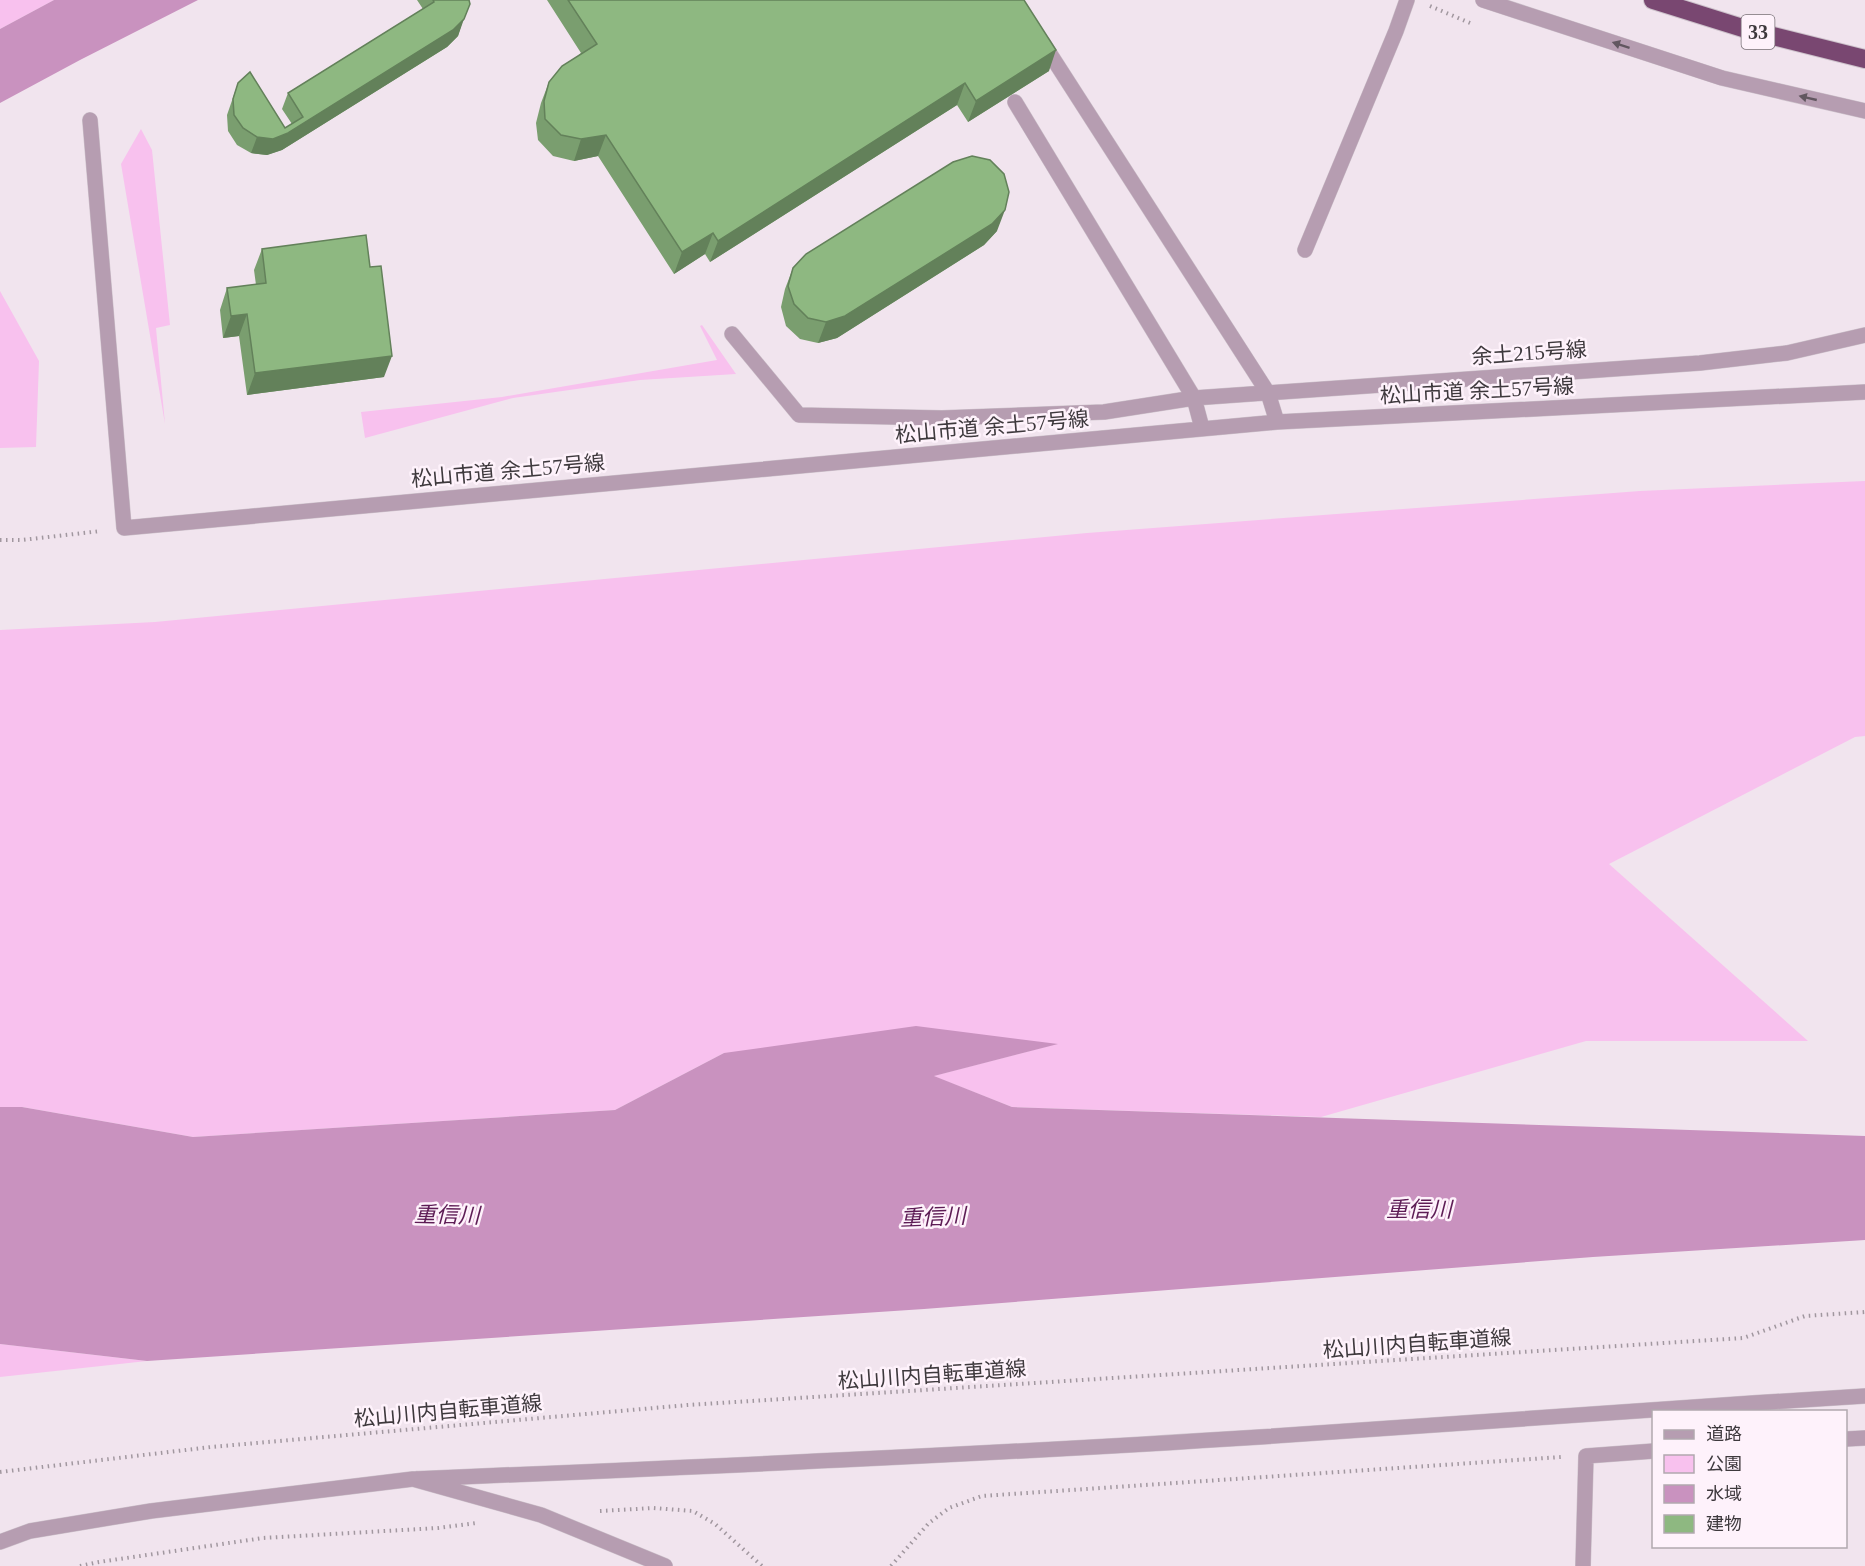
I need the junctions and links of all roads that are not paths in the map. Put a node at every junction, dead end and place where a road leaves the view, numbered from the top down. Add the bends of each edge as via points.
1 (1407, 0) edge
2 (1483, 0) edge
3 (1653, 0) edge
4 (1035, 30) edge
5 (1865, 59) edge
6 (1015, 102) edge
7 (1865, 111) edge
8 (90, 120) dead end
9 (1305, 250) dead end
10 (732, 334) dead end
11 (1865, 335) edge
12 (1865, 392) edge
13 (1268, 393) junction
14 (1194, 398) junction
15 (1277, 422) junction
16 (1202, 428) junction
17 (1865, 1396) edge
18 (1865, 1438) edge
19 (1847, 1439) edge
20 (1652, 1451) edge
21 (412, 1479) junction
22 (0, 1542) edge
23 (665, 1566) edge
24 (1583, 1566) edge

1 - 9 street
7 -> 2 street via 1722,78
3 - 5 highway, 33 via 1749,30
4 - 13 street
6 - 14 street
8 - 16 street, 松山市道 余土57号線 via 124,528
10 - 14 street, 余土215号線 via 799,415 942,418 1104,412
11 - 13 street, 余土215号線 via 1787,353 1700,363
12 - 15 street, 松山市道 余土57号線
13 - 14 street, 余土215号線
13 - 15 street
14 - 16 street
15 - 16 street, 松山市道 余土57号線
17 - 21 street via 1258,1437
18 - 19 street
20 - 24 street via 1586,1456
21 - 22 street via 151,1511 30,1531
21 - 23 street via 541,1515

